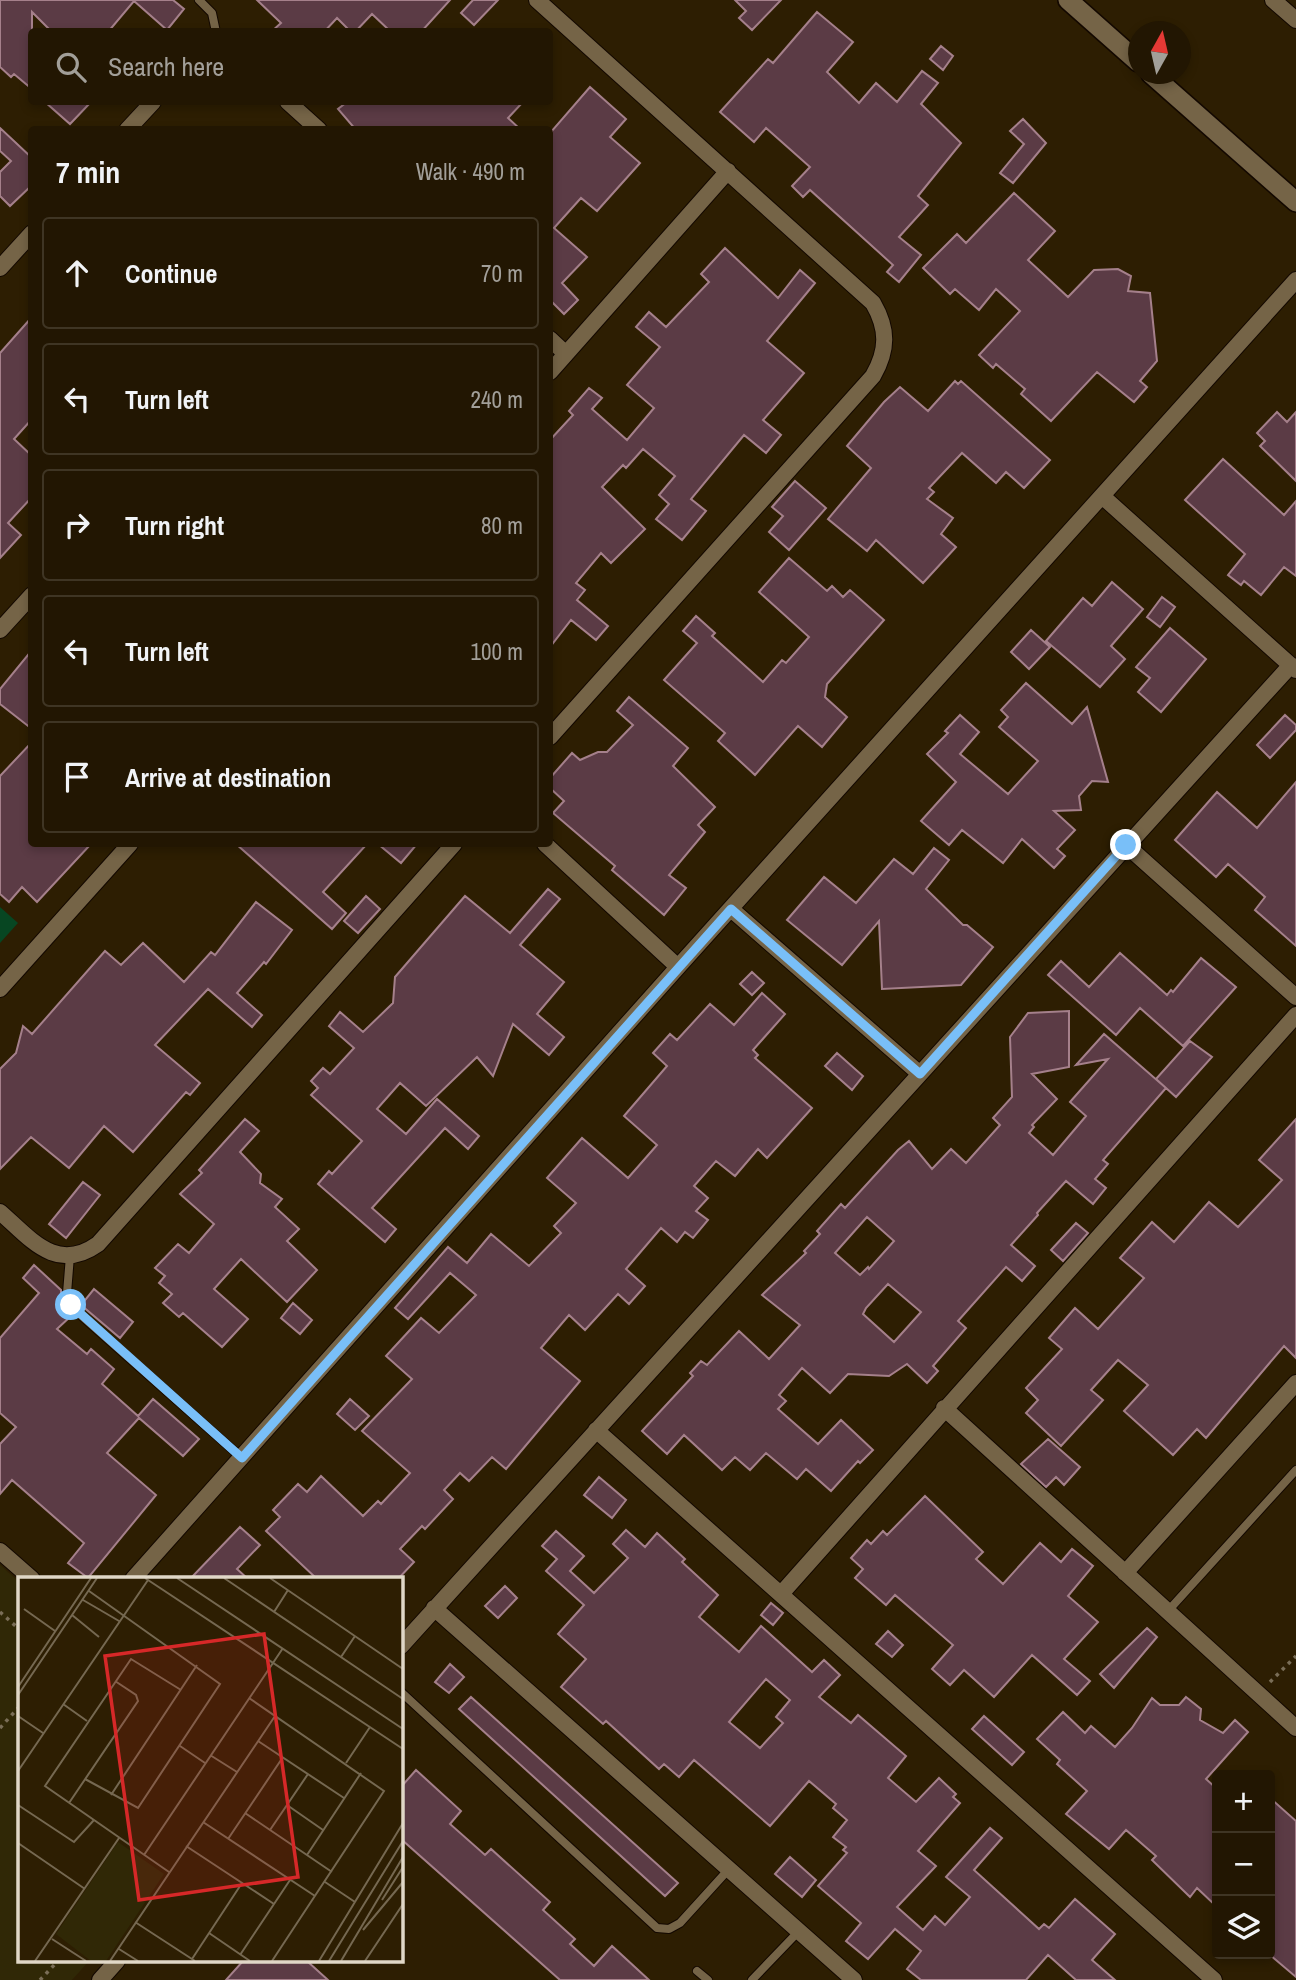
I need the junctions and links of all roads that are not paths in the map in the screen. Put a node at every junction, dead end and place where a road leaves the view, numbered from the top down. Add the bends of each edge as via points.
1 (199, 0) edge
2 (537, 0) edge
3 (1068, 0) edge
4 (1273, 0) edge
5 (1296, 20) edge
6 (215, 28) edge
7 (1128, 52) edge
8 (1162, 84) edge
9 (150, 105) edge
10 (291, 105) edge
11 (131, 126) edge
12 (315, 126) edge
13 (728, 171) junction
14 (1296, 202) edge
15 (28, 237) edge
16 (0, 268) edge
17 (1296, 280) edge
18 (553, 342) edge
19 (565, 354) junction
20 (553, 368) edge
21 (1102, 496) junction
22 (28, 599) edge
23 (0, 630) edge
24 (1293, 667) edge
25 (553, 734) edge
26 (1126, 845) junction
27 (127, 847) edge
28 (451, 847) edge
29 (548, 847) edge
30 (731, 909) junction
31 (678, 967) junction
32 (0, 989) edge
33 (1296, 997) edge
34 (1296, 1015) edge
35 (920, 1074) junction
36 (0, 1212) edge
37 (70, 1256) junction
38 (1293, 1393) edge
39 (944, 1408) junction
40 (596, 1430) junction
41 (242, 1458) junction
42 (1296, 1470) edge
43 (0, 1551) edge
44 (1125, 1573) junction
45 (30, 1577) edge
46 (135, 1577) edge
47 (781, 1594) junction
48 (434, 1608) junction
49 (1167, 1612) junction
50 (402, 1645) edge
51 (402, 1693) edge
52 (1296, 1728) edge
53 (729, 1869) junction
54 (799, 1931) junction
55 (116, 1962) edge
56 (840, 1967) junction
57 (697, 1970) dead end
58 (100, 1980) edge
59 (708, 1980) edge
60 (752, 1980) edge
61 (828, 1980) edge
62 (855, 1980) edge
63 (1214, 1980) edge

1 - 6 lane via 212,13
2 - 13 street
3 - 7 main road
4 - 5 street
8 - 14 main road
9 - 11 street
10 - 12 street
13 - 19 street
13 - 25 street via 873,303 886,331 881,362
15 - 16 street
17 - 21 street
18 - 19 street
19 - 20 street
21 - 24 street
21 - 30 street
22 - 23 street
24 - 26 street
26 - 33 street
26 - 35 street
27 - 32 street
28 - 37 street via 98,1244
29 - 31 street
30 - 31 street
30 - 35 street
31 - 41 street
34 - 39 street
35 - 40 street
36 - 37 street via 42,1248
37 - 41 lane via 67,1293 75,1310
38 - 44 street
39 - 44 street
39 - 47 street
40 - 47 street
40 - 48 street
41 - 46 street
42 - 49 lane
43 - 45 street
44 - 49 street
47 - 63 street
48 - 50 street
48 - 53 street
49 - 52 street
51 - 53 lane via 657,1928 669,1929 680,1923
53 - 54 street
54 - 56 street
54 - 60 lane
55 - 58 street
56 - 61 street
56 - 62 street
57 - 59 lane

